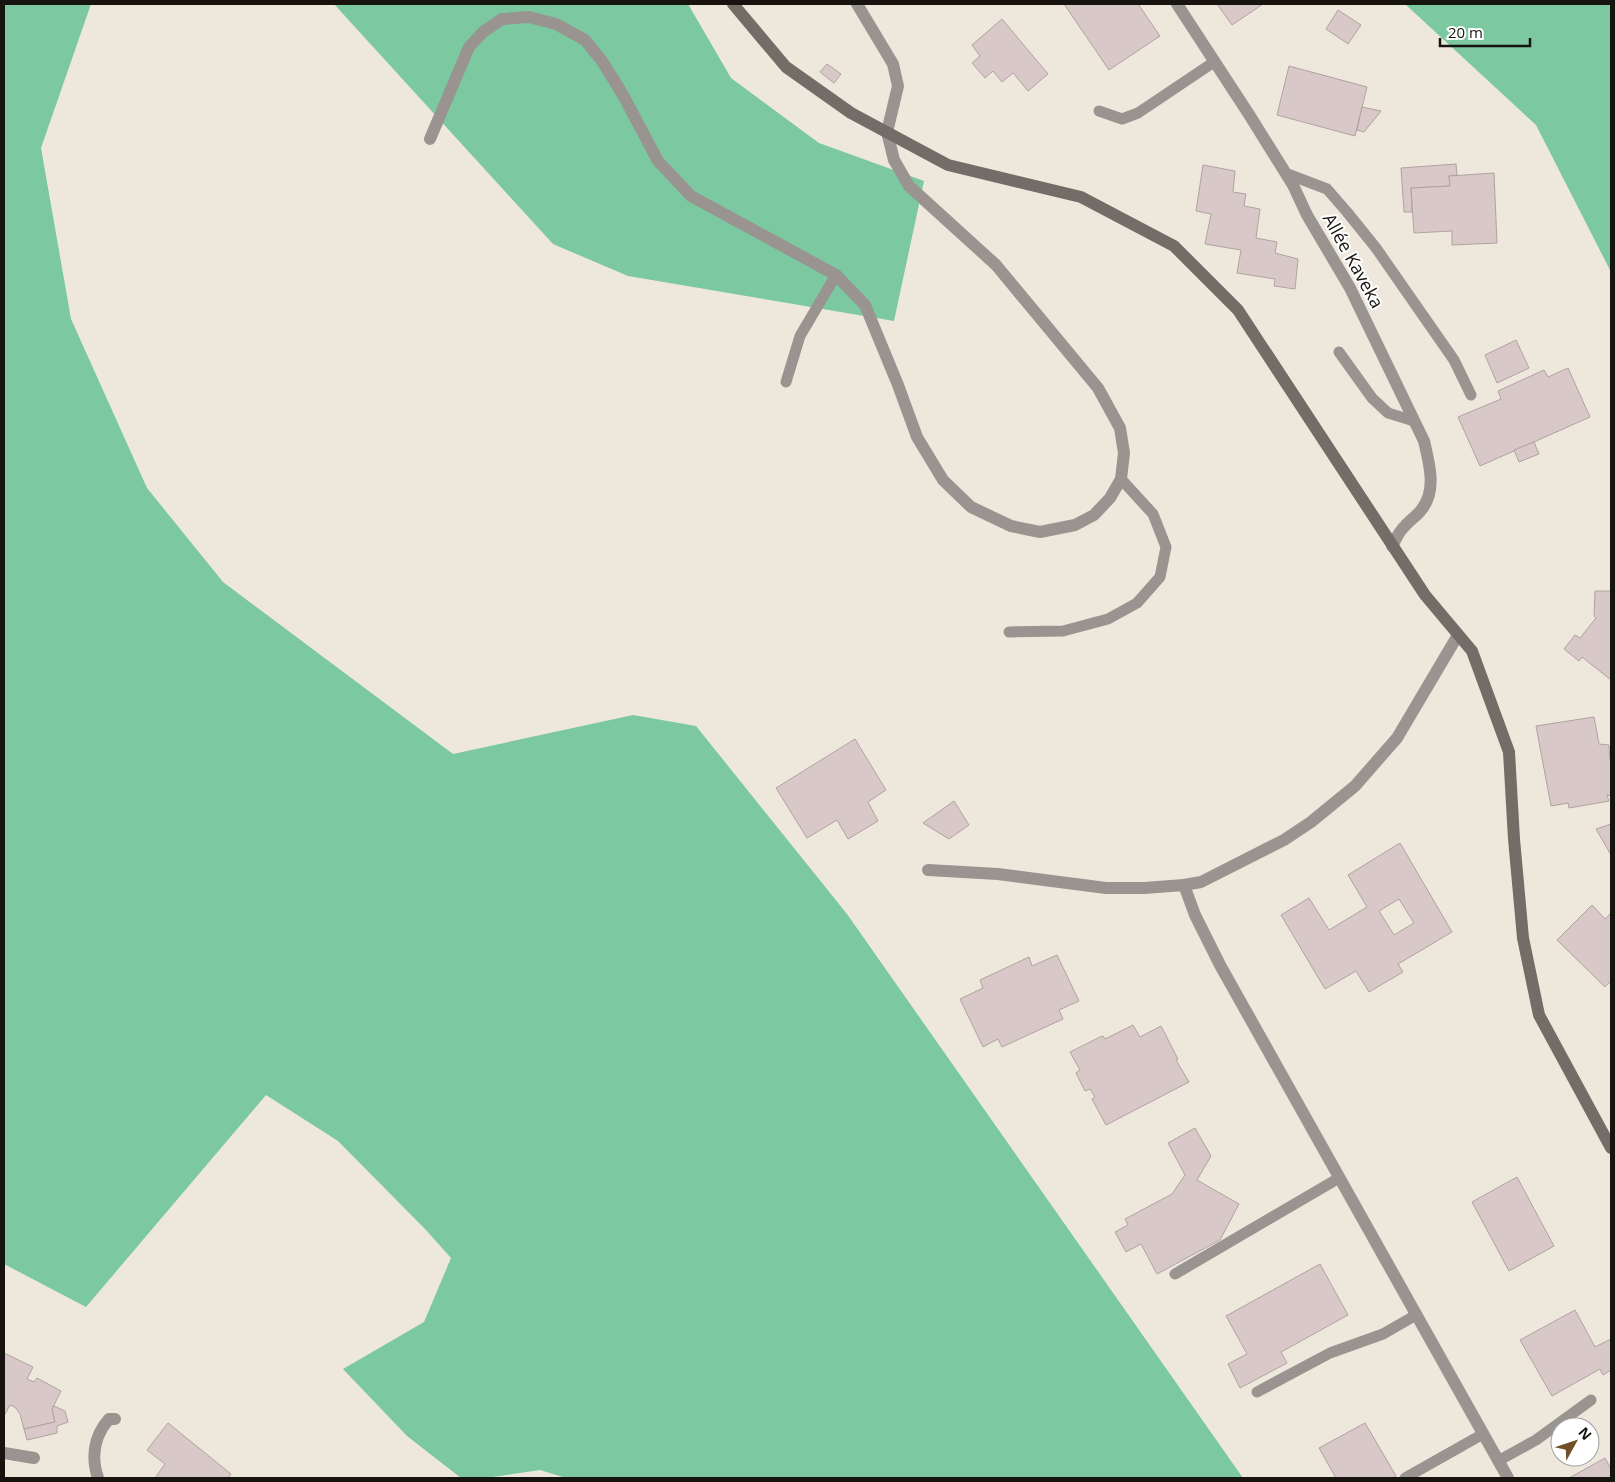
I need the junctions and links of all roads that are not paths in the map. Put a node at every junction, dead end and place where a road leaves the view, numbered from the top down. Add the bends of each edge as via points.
1 (733, 4) edge
2 (857, 4) edge
3 (1177, 4) edge
4 (1214, 62) junction
5 (1099, 112) dead end
6 (887, 132) junction
7 (430, 139) dead end
8 (1285, 173) junction
9 (836, 275) junction
10 (1339, 352) dead end
11 (786, 382) dead end
12 (1471, 395) dead end
13 (1414, 421) junction
14 (1121, 479) junction
15 (1392, 546) junction
16 (1009, 632) dead end
17 (1458, 635) junction
18 (928, 870) dead end
19 (1184, 885) junction
20 (1611, 1148) edge
21 (1339, 1178) junction
22 (1175, 1274) dead end
23 (1416, 1315) junction
24 (1256, 1392) dead end
25 (1591, 1400) dead end
26 (116, 1419) dead end
27 (1483, 1434) junction
28 (4, 1453) edge
29 (34, 1458) dead end
30 (1498, 1461) junction
31 (98, 1478) edge
32 (1405, 1478) edge
33 (1508, 1478) edge

1 - 6 main road via 786,67 851,113
2 - 6 street via 893,64 896,94
3 - 4 street, Allée Kaveka
4 - 5 lane via 1138,113 1122,119
4 - 8 street, Allée Kaveka
6 - 14 street via 894,160 909,186 996,265 1098,388 1120,428 1124,454
6 - 15 main road via 948,165 1080,198 1174,246 1238,310
7 - 9 street via 469,47 482,32 502,19 529,17 556,24 585,40 602,61 658,161 691,196
8 - 12 lane via 1327,189 1347,212 1454,360
8 - 13 street, Allée Kaveka via 1350,288
9 - 11 lane via 800,336
9 - 14 street via 865,305 917,437 943,480 971,507 1011,526 1040,532 1074,525 1094,515 1110,498
10 - 13 lane via 1372,398 1388,413
13 - 15 street, Allée Kaveka via 1430,463 1428,501 1403,527
14 - 16 lane via 1153,514 1166,547 1160,577 1137,603 1108,619 1064,631
15 - 17 main road via 1425,595
17 - 19 street via 1397,738 1355,786 1284,840 1201,882
17 - 20 main road via 1472,651 1509,752 1523,938 1539,1015
18 - 19 street via 998,874 1106,888
19 - 21 street via 1220,965
21 - 22 lane
21 - 23 street
23 - 24 lane via 1384,1334 1330,1353
23 - 27 street
25 - 30 lane via 1536,1440
26 - 31 street via 108,1419 101,1428 95,1446
27 - 30 street
27 - 32 lane
28 - 29 street
30 - 33 street

